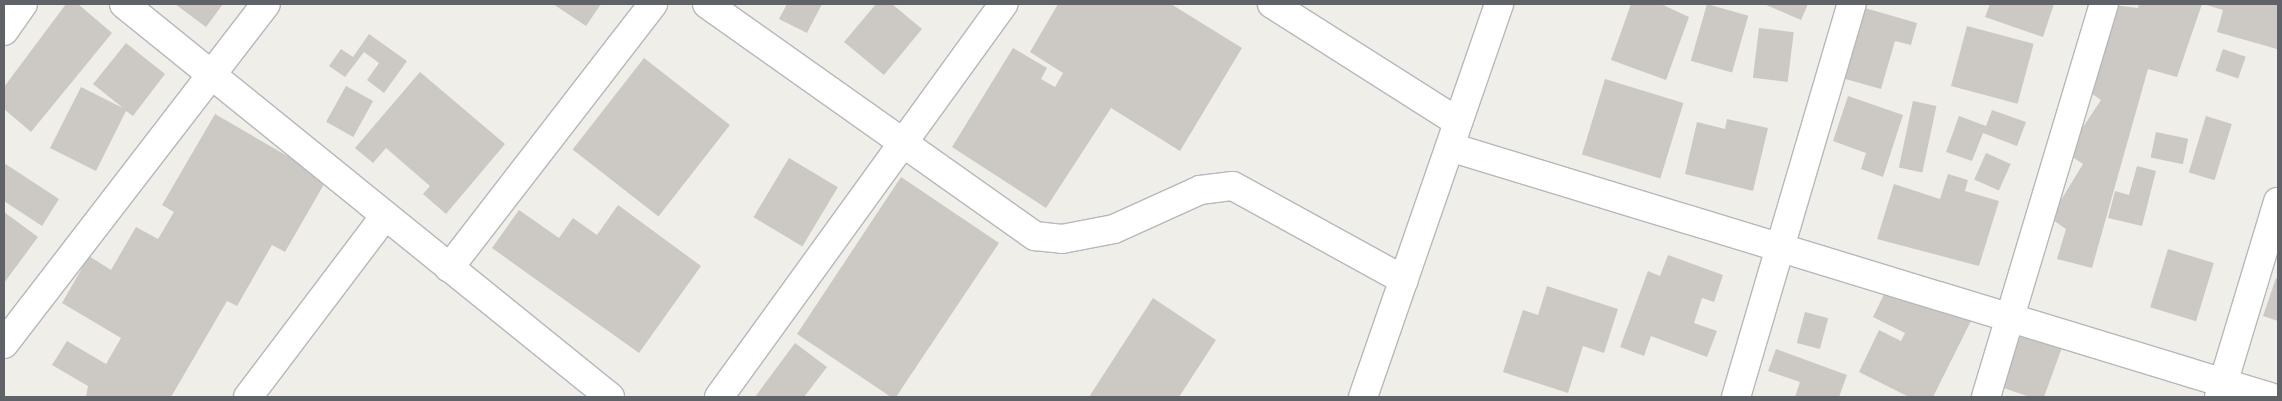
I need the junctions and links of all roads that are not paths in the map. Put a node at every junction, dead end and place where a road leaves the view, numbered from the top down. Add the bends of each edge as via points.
1 (22, 4) edge
2 (124, 4) edge
3 (266, 4) edge
4 (654, 4) edge
5 (707, 4) edge
6 (1003, 4) edge
7 (1272, 4) edge
8 (1499, 4) edge
9 (1852, 4) edge
10 (2104, 4) edge
11 (4, 31) edge
12 (213, 76) junction
13 (1454, 134) junction
14 (900, 141) junction
15 (2278, 202) edge
16 (385, 216) junction
17 (1780, 250) junction
18 (449, 268) junction
19 (1404, 280) junction
20 (2010, 319) junction
21 (4, 344) edge
22 (2221, 390) edge
23 (248, 397) edge
24 (610, 397) edge
25 (719, 397) edge
26 (1363, 397) edge
27 (1736, 397) edge
28 (1986, 397) edge
29 (2270, 397) edge

1 - 11 street
2 - 12 street
3 - 12 street
4 - 18 street
5 - 14 street
6 - 14 street
7 - 13 street
8 - 13 street
9 - 17 street
10 - 20 street
12 - 16 street
12 - 21 street
13 - 17 street
13 - 19 street
14 - 19 street via 1035,236 1062,239 1114,228 1200,190 1232,186
14 - 25 street
15 - 22 street
16 - 18 street
16 - 23 street
17 - 20 street
17 - 27 street
18 - 24 street
19 - 26 street
20 - 22 street
20 - 28 street
22 - 29 street

